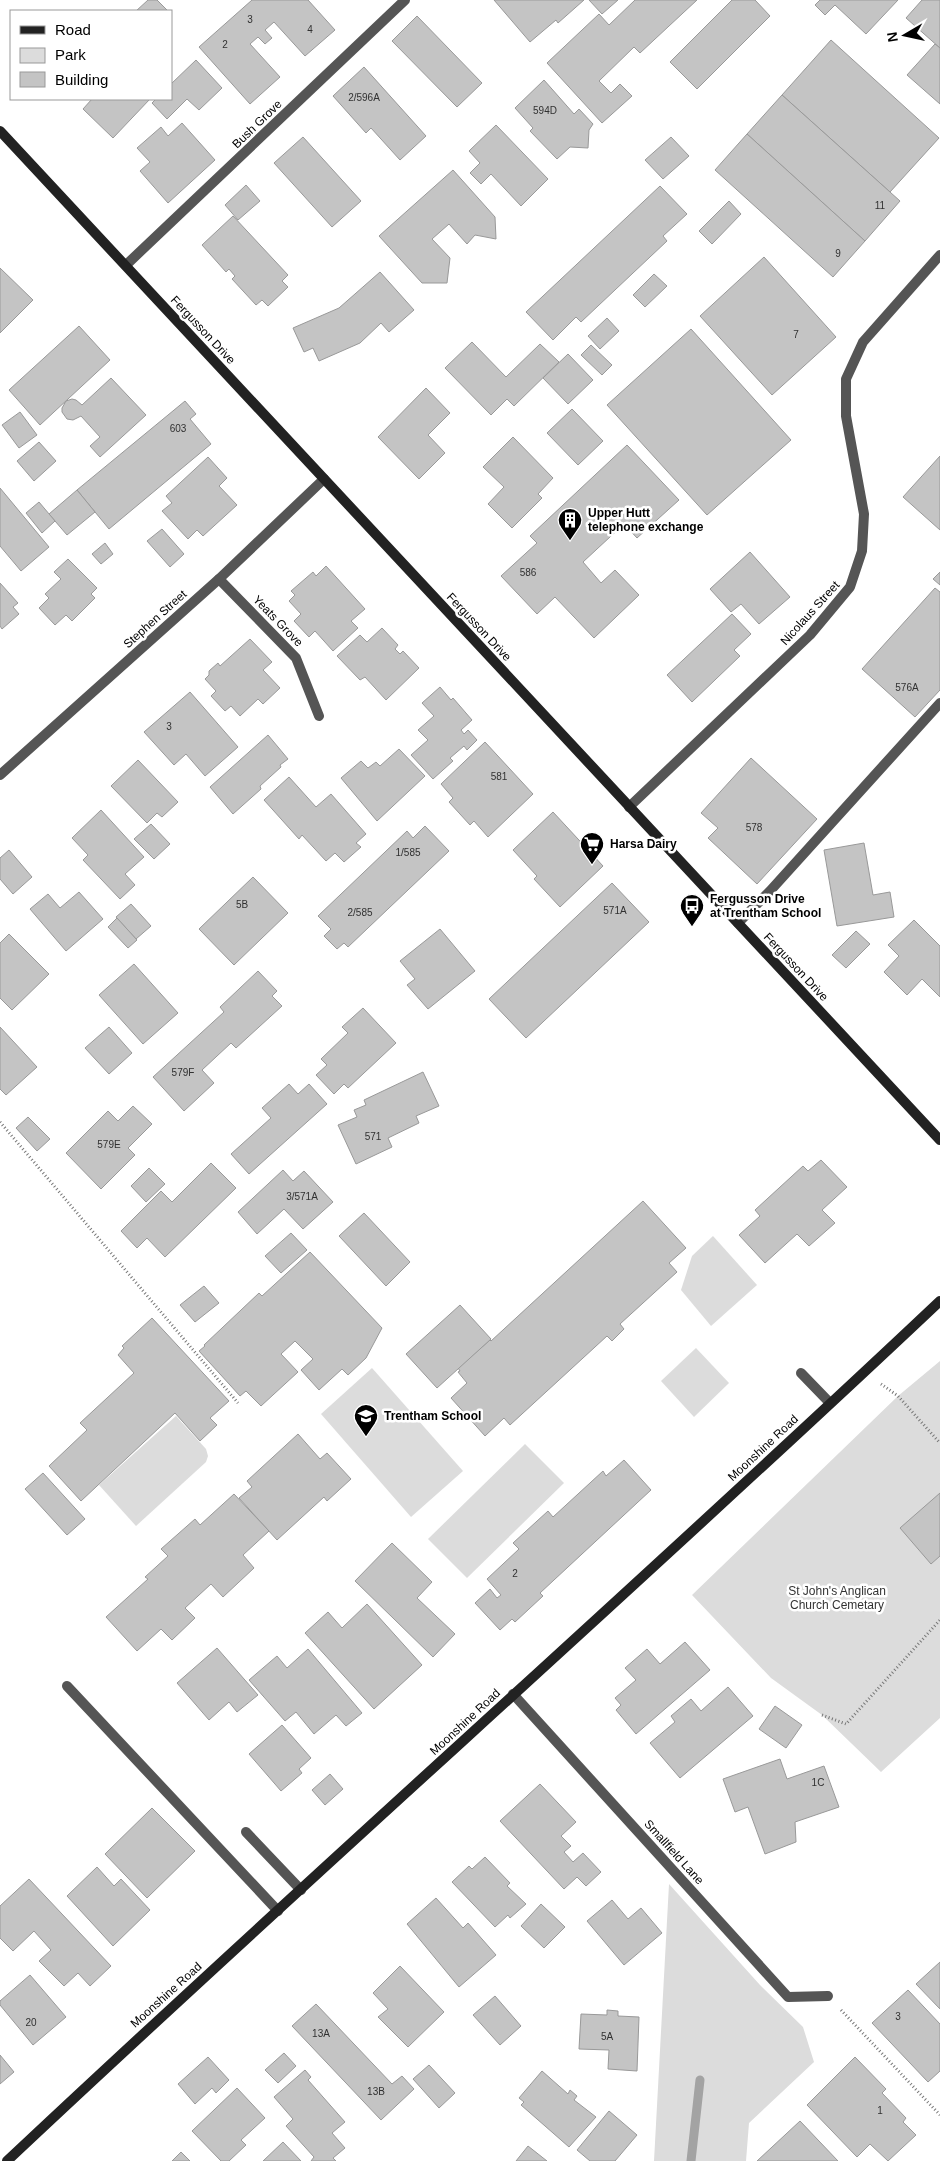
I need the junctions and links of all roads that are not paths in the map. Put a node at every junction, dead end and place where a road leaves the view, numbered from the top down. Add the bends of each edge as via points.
1 (405, 0) edge
2 (0, 131) edge
3 (940, 255) edge
4 (126, 266) junction
5 (324, 479) junction
6 (220, 579) junction
7 (940, 703) edge
8 (319, 716) dead end
9 (0, 775) edge
10 (630, 807) junction
11 (738, 923) junction
12 (940, 1140) edge
13 (940, 1301) edge
14 (801, 1373) dead end
15 (830, 1403) junction
16 (67, 1686) dead end
17 (513, 1694) junction
18 (246, 1832) dead end
19 (301, 1890) junction
20 (278, 1911) junction
21 (828, 1996) road end
22 (7, 2161) edge

1 - 4 street, Bush Grove
2 - 4 main road, Fergusson Drive
3 - 10 street, Nicolaus Street via 863,342 846,379 846,416 864,514 862,551 850,587 810,635
4 - 5 main road, Fergusson Drive
5 - 6 street, Stephen Street
5 - 10 main road, Fergusson Drive
6 - 8 street, Yeats Grove via 296,658
6 - 9 street, Stephen Street
7 - 11 street
10 - 11 main road, Fergusson Drive
11 - 12 main road, Fergusson Drive
13 - 15 main road, Moonshine Road
14 - 15 street
15 - 17 main road, Moonshine Road
16 - 20 street
17 - 19 main road, Moonshine Road
17 - 21 street, Smallfield Lane via 788,1997
18 - 19 street
19 - 20 main road, Moonshine Road
20 - 22 main road, Moonshine Road

